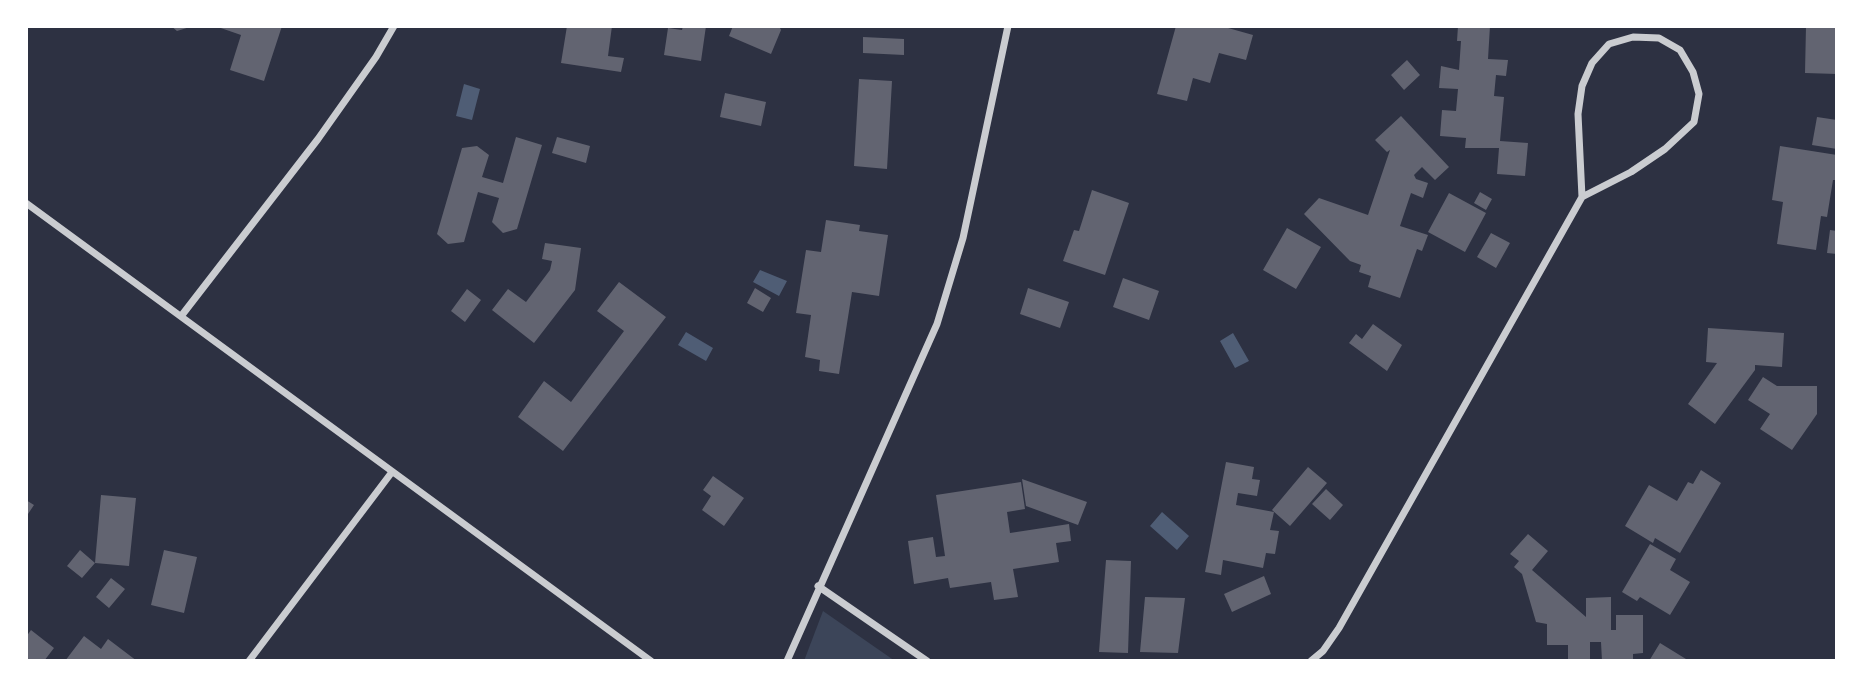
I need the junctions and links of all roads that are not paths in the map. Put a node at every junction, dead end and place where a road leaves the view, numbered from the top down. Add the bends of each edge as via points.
1 (394, 26) edge
2 (1008, 26) edge
3 (1583, 197) junction
4 (26, 203) edge
5 (182, 315) junction
6 (392, 472) junction
7 (818, 586) junction
8 (249, 661) edge
9 (651, 661) edge
10 (787, 661) edge
11 (927, 661) edge
12 (1311, 661) edge

1 - 5 street via 318,139
2 - 7 street via 963,238 937,324
3 - 3 street via 1578,114 1581,86 1592,63 1609,44 1633,37 1659,38 1681,50 1699,94 1694,122 1631,172
3 - 12 street via 1363,587 1323,651
4 - 5 street
5 - 6 street
6 - 8 street
6 - 9 street
7 - 10 street
7 - 11 street

